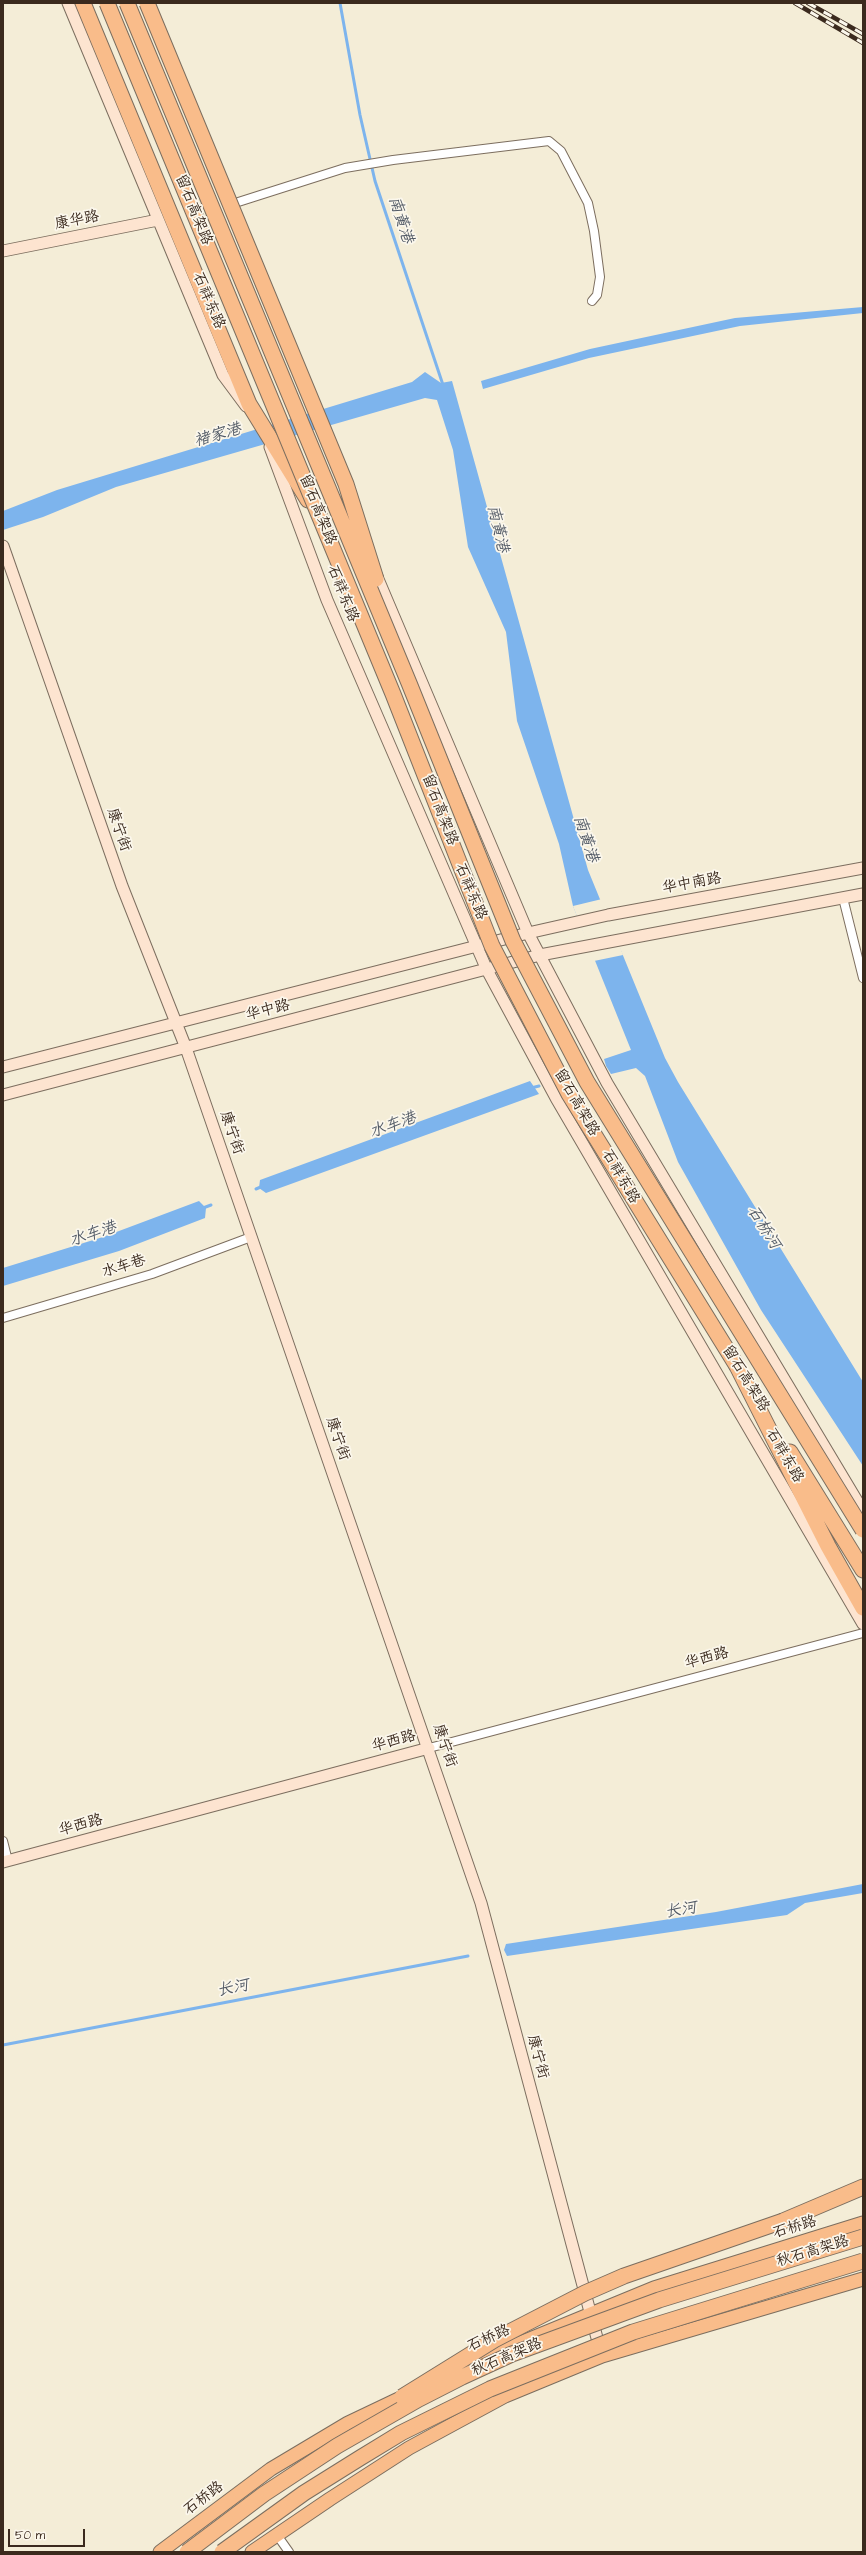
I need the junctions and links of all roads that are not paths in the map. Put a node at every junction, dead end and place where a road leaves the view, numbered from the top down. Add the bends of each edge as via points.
1 (68, 3) edge
2 (83, 3) edge
3 (107, 3) edge
4 (127, 3) edge
5 (147, 3) edge
6 (232, 204) junction
7 (158, 220) junction
8 (3, 251) edge
9 (592, 301) dead end
10 (323, 525) junction
11 (3, 546) edge
12 (409, 683) junction
13 (863, 868) edge
14 (863, 894) edge
15 (843, 898) junction
16 (528, 933) junction
17 (476, 945) junction
18 (540, 955) junction
19 (487, 970) junction
20 (863, 978) edge
21 (176, 1022) junction
22 (186, 1048) junction
23 (3, 1067) edge
24 (3, 1095) edge
25 (251, 1237) junction
26 (3, 1318) edge
27 (737, 1366) junction
28 (863, 1511) edge
29 (863, 1530) edge
30 (863, 1570) edge
31 (863, 1608) edge
32 (863, 1624) edge
33 (863, 1633) edge
34 (429, 1748) junction
35 (3, 1841) edge
36 (6, 1862) edge
37 (863, 2187) edge
38 (863, 2196) edge
39 (783, 2221) junction
40 (863, 2223) edge
41 (863, 2237) edge
42 (863, 2263) edge
43 (863, 2278) edge
44 (589, 2313) junction
45 (602, 2356) junction
46 (264, 2494) junction
47 (277, 2535) junction
48 (160, 2552) edge
49 (187, 2552) edge
50 (222, 2552) edge
51 (252, 2552) edge
52 (289, 2552) edge

1 - 7 main road, 石祥东路
2 - 10 highway, bridge via 249,404
3 - 10 highway, 留石高架路, bridge
4 - 12 highway, 留石高架路, bridge
5 - 6 main road
5 - 12 highway, bridge via 346,484
6 - 9 street via 345,168 549,141 561,151 588,203 600,277 597,295
6 - 16 main road via 375,574
7 - 8 main road, 康华路
7 - 17 main road, 石祥东路 via 223,375 258,424 270,447 327,600
10 - 27 highway, 留石高架路, bridge via 393,694 492,946 569,1094
11 - 21 main road, 康宁街 via 122,886
12 - 29 highway, 留石高架路, bridge via 513,941 587,1082
13 - 16 main road, 华中南路 via 608,915
14 - 15 main road
15 - 18 main road
15 - 20 street
16 - 17 main road, 华中路
16 - 18 main road
17 - 19 main road, 石祥东路
17 - 21 main road, 华中路
18 - 19 main road, 华中路
18 - 28 main road via 607,1083
19 - 22 main road, 华中路
19 - 32 main road, 石祥东路 via 556,1098
21 - 22 main road, 康宁街
21 - 23 main road, 华中路
22 - 24 main road, 华中路
22 - 25 main road, 康宁街
25 - 26 street, 水车巷 via 152,1274
25 - 34 main road, 康宁街
27 - 30 highway, 留石高架路
27 - 31 highway via 828,1546
33 - 34 street, 华西路
34 - 36 main road, 华西路
34 - 44 main road, 康宁街 via 481,1903
35 - 36 street
37 - 39 highway
38 - 39 highway
39 - 46 highway, bridge via 624,2276 494,2340 302,2460
40 - 44 main road, 石桥路 via 654,2288
41 - 46 highway, 秋石高架路, bridge via 659,2300 512,2354 419,2399 337,2446
42 - 50 highway, 秋石高架路, bridge via 633,2332 490,2388 401,2433 360,2458 304,2493
43 - 45 main road
44 - 45 main road, 康宁街
44 - 48 main road, 石桥路 via 491,2355 348,2423 271,2469
45 - 47 main road via 505,2396 409,2448
46 - 49 highway, 秋石高架路, bridge
47 - 51 main road
47 - 52 street

